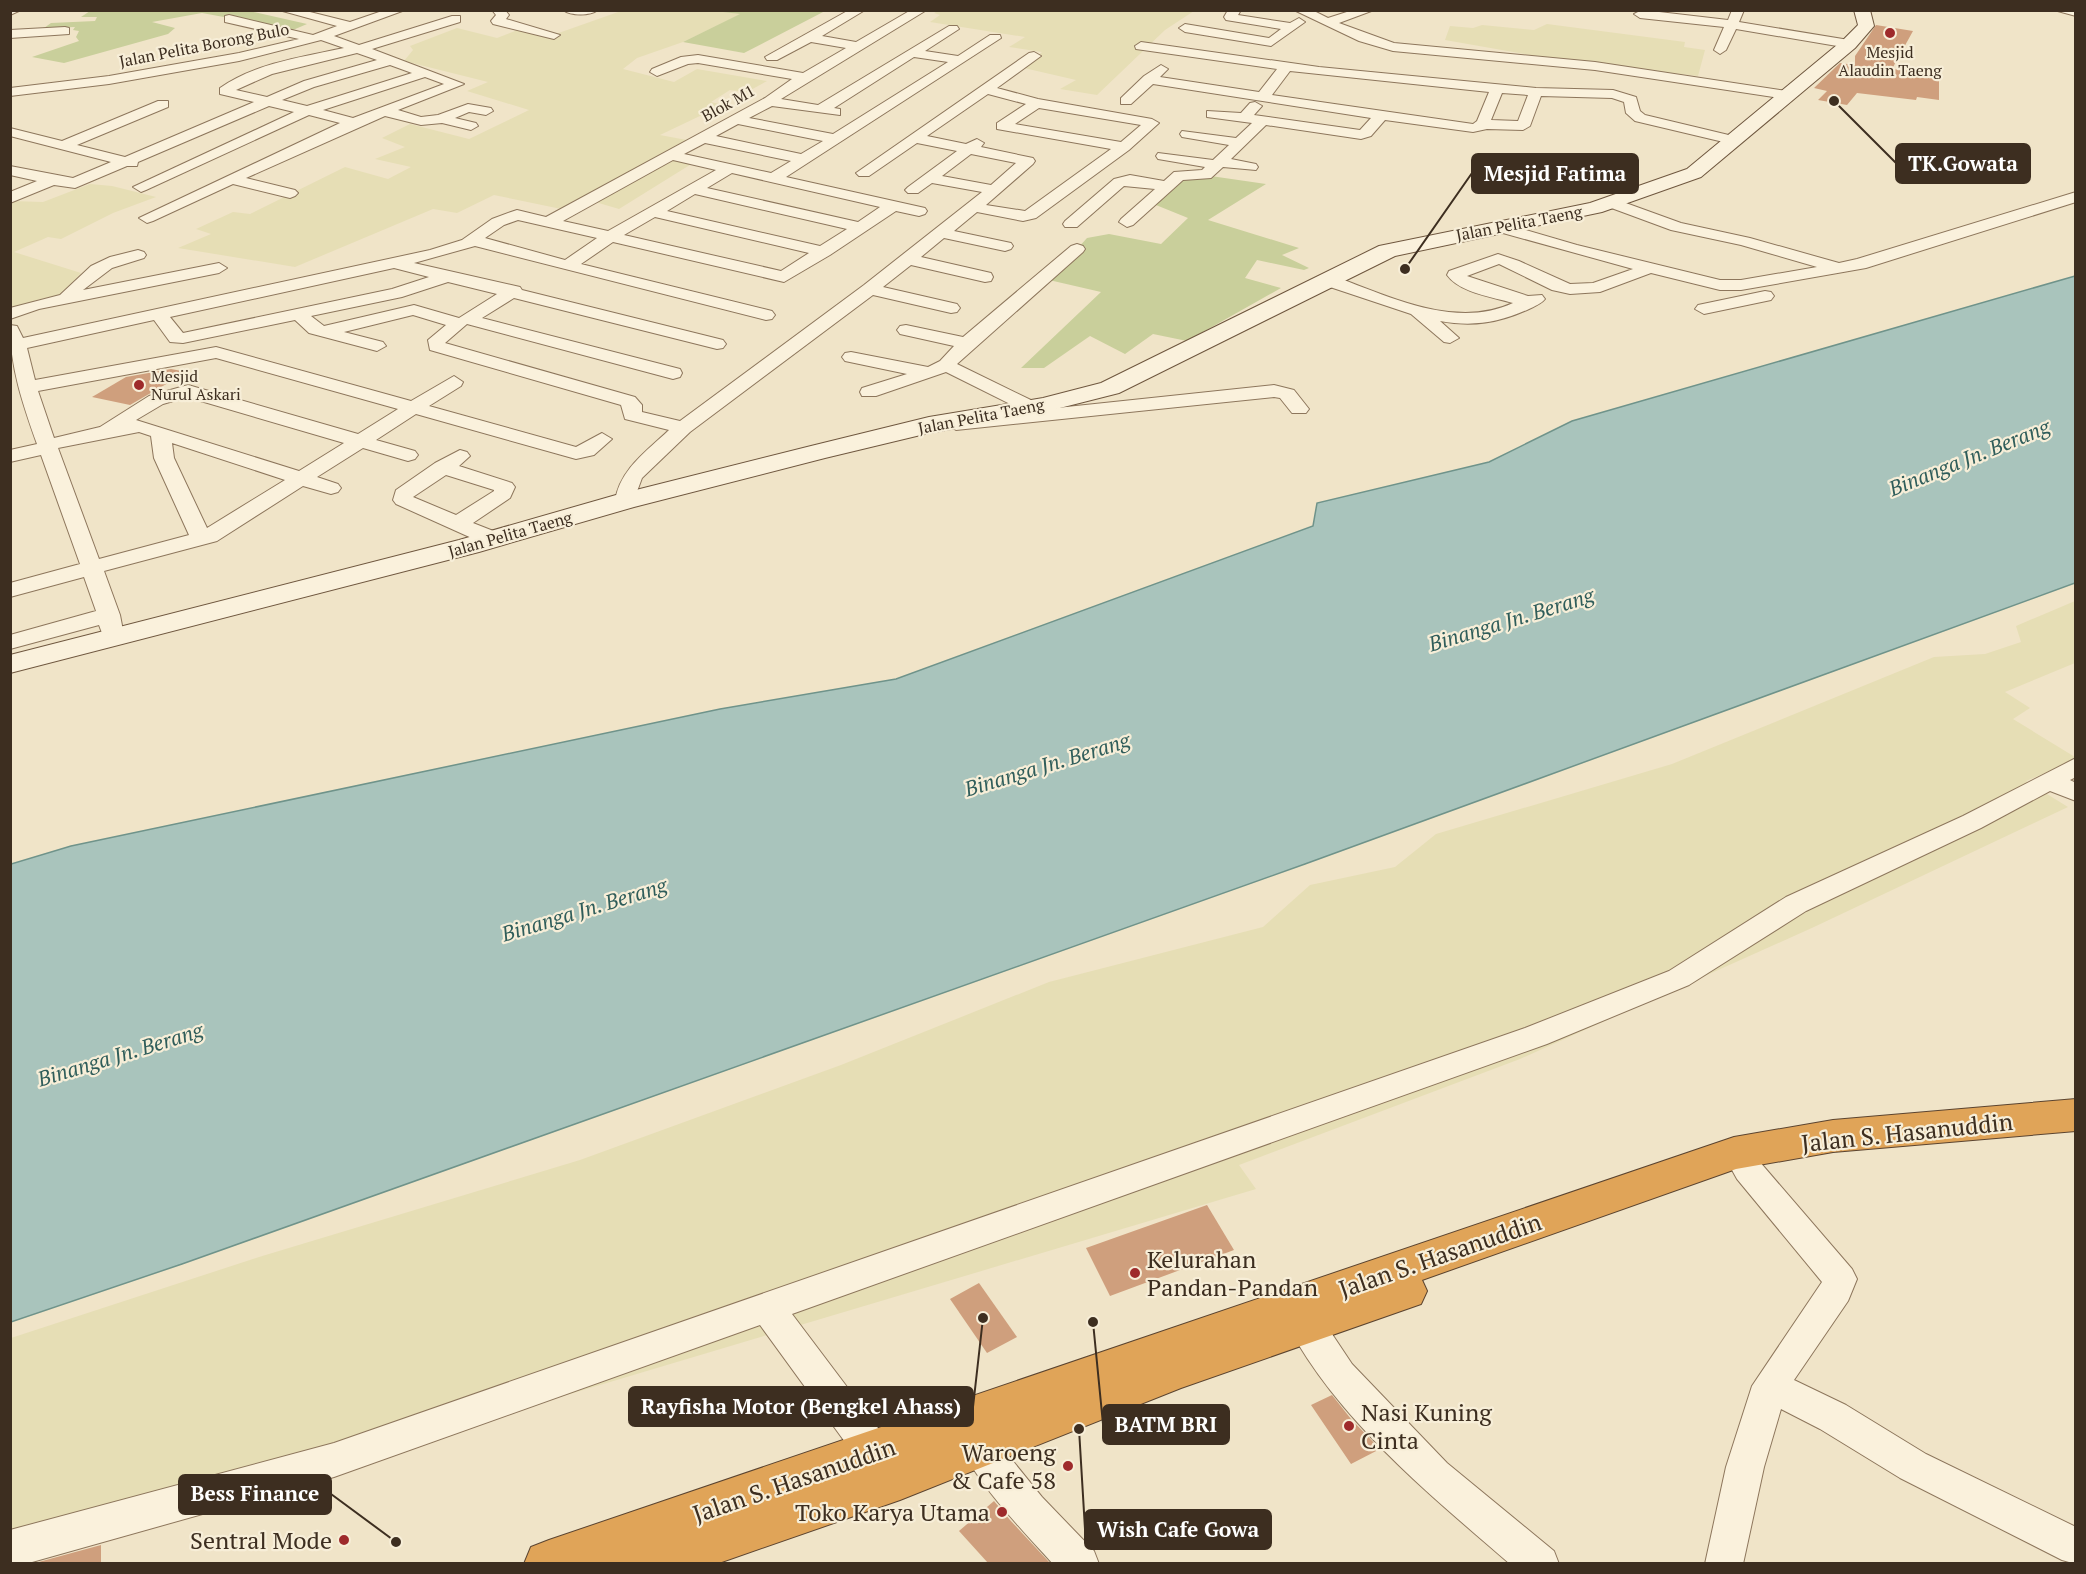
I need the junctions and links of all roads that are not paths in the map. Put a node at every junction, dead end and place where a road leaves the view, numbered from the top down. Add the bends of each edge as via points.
1 (15, 10) edge
2 (285, 10) edge
3 (493, 10) edge
4 (505, 10) edge
5 (569, 10) edge
6 (592, 10) edge
7 (859, 10) edge
8 (919, 10) edge
9 (1235, 10) edge
10 (1368, 10) edge
11 (1738, 10) edge
12 (1862, 10) edge
13 (2060, 10) edge
14 (10, 11) edge
15 (390, 11) edge
16 (498, 11) edge
17 (2076, 12) edge
18 (1305, 13) edge
19 (1640, 14) dead end
20 (1667, 14) edge
21 (54, 19) dead end
22 (456, 19) dead end
23 (229, 20) dead end
24 (1328, 22) junction
25 (1731, 24) junction
26 (351, 26) junction
27 (1292, 27) junction
28 (1185, 28) dead end
29 (953, 29) dead end
30 (65, 31) dead end
31 (40, 32) junction
32 (10, 34) edge
33 (554, 35) dead end
34 (318, 37) junction
35 (809, 38) junction
36 (995, 38) dead end
37 (1271, 42) junction
38 (1849, 44) junction
39 (858, 46) junction
40 (1141, 46) dead end
41 (1292, 46) dead end
42 (360, 48) junction
43 (1720, 50) dead end
44 (1181, 52) junction
45 (912, 53) junction
46 (1034, 56) dead end
47 (772, 57) dead end
48 (1407, 59) dead end
49 (392, 60) junction
50 (961, 60) junction
51 (1234, 60) junction
52 (1286, 67) junction
53 (1319, 71) junction
54 (657, 72) dead end
55 (425, 73) junction
56 (1375, 76) junction
57 (805, 77) junction
58 (1149, 79) junction
59 (1616, 79) junction
60 (109, 81) junction
61 (1438, 82) junction
62 (1647, 82) dead end
63 (1204, 88) junction
64 (987, 89) junction
65 (1497, 89) junction
66 (11, 92) edge
67 (1536, 92) junction
68 (129, 94) dead end
69 (1613, 94) junction
70 (1786, 95) junction
71 (1263, 97) junction
72 (267, 100) junction
73 (770, 101) junction
74 (1126, 101) dead end
75 (1296, 102) junction
76 (1037, 103) junction
77 (163, 104) dead end
78 (1422, 109) junction
79 (820, 110) junction
80 (310, 111) junction
81 (384, 111) junction
82 (486, 111) dead end
83 (1359, 112) junction
84 (1212, 114) dead end
85 (1382, 115) junction
86 (1244, 118) junction
87 (442, 119) junction
88 (869, 119) junction
89 (737, 120) junction
90 (1262, 121) junction
91 (354, 122) junction
92 (1482, 124) junction
93 (471, 126) dead end
94 (1002, 126) junction
95 (1172, 127) junction
96 (10, 132) edge
97 (703, 138) junction
98 (914, 138) junction
99 (837, 139) junction
100 (48, 140) junction
101 (1732, 140) junction
102 (1242, 142) junction
103 (64, 146) junction
104 (1124, 147) junction
105 (969, 149) junction
106 (20, 151) dead end
107 (670, 155) junction
108 (1163, 156) dead end
109 (804, 159) junction
110 (128, 162) junction
111 (1220, 163) junction
112 (1251, 167) dead end
113 (730, 168) junction
114 (10, 170) edge
115 (175, 172) junction
116 (864, 173) dead end
117 (775, 177) junction
118 (929, 178) junction
119 (231, 179) junction
120 (52, 180) junction
121 (1167, 186) junction
122 (141, 187) dead end
123 (692, 189) junction
124 (913, 190) dead end
125 (995, 190) junction
126 (290, 193) dead end
127 (2076, 197) edge
128 (10, 198) edge
129 (1612, 203) junction
130 (1095, 204) junction
131 (894, 205) junction
132 (974, 207) junction
133 (919, 210) dead end
134 (1139, 211) junction
135 (652, 212) junction
136 (2076, 214) edge
137 (147, 218) dead end
138 (551, 221) junction
139 (1127, 222) dead end
140 (1071, 224) dead end
141 (861, 227) junction
142 (1498, 227) junction
143 (942, 233) junction
144 (613, 235) junction
145 (473, 240) junction
146 (1005, 246) dead end
147 (1077, 249) dead end
148 (1572, 249) junction
149 (824, 252) junction
150 (138, 255) dead end
151 (907, 260) junction
152 (395, 263) junction
153 (569, 265) junction
154 (1652, 267) junction
155 (219, 268) dead end
156 (1522, 268) junction
157 (1838, 268) junction
158 (451, 276) junction
159 (985, 277) dead end
160 (1327, 280) junction
161 (1753, 283) junction
162 (1560, 286) junction
163 (1800, 288) junction
164 (870, 289) junction
165 (514, 291) junction
166 (66, 299) junction
167 (1528, 302) junction
168 (951, 308) dead end
169 (1416, 308) junction
170 (1704, 309) dead end
171 (159, 313) junction
172 (10, 314) edge
173 (299, 314) junction
174 (766, 315) dead end
175 (906, 330) dead end
176 (323, 332) junction
177 (1450, 338) dead end
178 (13, 340) edge
179 (967, 343) junction
180 (717, 344) dead end
181 (376, 346) dead end
182 (851, 357) dead end
183 (939, 369) junction
184 (673, 373) dead end
185 (454, 382) dead end
186 (29, 387) junction
187 (869, 392) dead end
188 (415, 407) junction
189 (1030, 407) junction
190 (1299, 409) dead end
191 (929, 425) junction
192 (683, 428) junction
193 (107, 431) junction
194 (161, 435) junction
195 (602, 439) dead end
196 (359, 442) junction
197 (47, 446) junction
198 (408, 455) dead end
199 (10, 456) edge
200 (301, 478) junction
201 (331, 488) dead end
202 (625, 501) junction
203 (459, 523) junction
204 (201, 539) junction
205 (494, 539) junction
206 (92, 568) junction
207 (10, 590) edge
208 (111, 626) junction
209 (10, 642) edge
210 (10, 664) edge
211 (2076, 766) edge
212 (2049, 780) junction
213 (2076, 793) edge
214 (2076, 1115) edge
215 (2076, 1128) edge
216 (1748, 1170) junction
217 (767, 1307) junction
218 (1300, 1315) junction
219 (1770, 1386) junction
220 (972, 1433) junction
221 (874, 1452) junction
222 (2076, 1547) edge
223 (10, 1548) edge
224 (549, 1563) edge
225 (644, 1563) edge
226 (1080, 1563) edge
227 (1540, 1563) edge
228 (1724, 1563) edge

1 - 14 street
2 - 26 street
3 - 16 street
4 - 16 street
5 - 6 street
7 - 35 street
8 - 39 street, Blok M1
9 - 27 street via 1230,16
10 - 24 street
11 - 25 street
12 - 38 street, Jalan Pelita Taeng via 1866,26
13 - 17 street
15 - 26 street, Jalan Pelita Borong Bulo
16 - 33 street via 503,15 497,21
18 - 24 street
18 - 27 street
19 - 20 street
20 - 25 street
21 - 31 street
22 - 42 street
23 - 34 street
24 - 70 street via 1372,42 1394,47 1595,66
25 - 38 street
25 - 43 street
26 - 34 street, Jalan Pelita Borong Bulo
27 - 37 street
28 - 37 street
29 - 45 street
30 - 31 street
31 - 32 street
34 - 42 street
34 - 60 street, Jalan Pelita Borong Bulo via 239,57
35 - 39 street
35 - 47 street
36 - 50 street
37 - 41 street
38 - 70 street, Jalan Pelita Taeng
39 - 57 street, Blok M1
40 - 44 street
42 - 49 street
42 - 72 street via 272,70 225,90
44 - 51 street
44 - 58 street
45 - 50 street
45 - 79 street
46 - 64 street
48 - 59 street
49 - 55 street
49 - 72 street
50 - 88 street
51 - 52 street
51 - 63 street
52 - 53 street
52 - 71 street
53 - 56 street
53 - 75 street
54 - 57 street via 698,58
55 - 80 street
55 - 81 street via 458,84
56 - 61 street
56 - 83 street
57 - 73 street, Blok M1
58 - 63 street
58 - 74 street
59 - 62 street
59 - 69 street
60 - 66 street, Jalan Pelita Borong Bulo
60 - 68 street
61 - 65 street
61 - 78 street
63 - 71 street
64 - 76 street
64 - 98 street
65 - 67 street
65 - 92 street
67 - 69 street
67 - 92 street via 1523,126
69 - 101 street via 1631,100 1633,113 1640,118
70 - 101 street, Jalan Pelita Taeng
71 - 75 street
71 - 86 street
72 - 80 street
72 - 110 street
73 - 79 street
73 - 89 street, Blok M1
75 - 83 street
76 - 94 street
76 - 95 street
77 - 103 street
78 - 85 street
78 - 92 street via 1473,128
79 - 88 street
80 - 91 street
80 - 115 street
81 - 87 street via 423,121
81 - 91 street
82 - 87 street via 468,108
83 - 85 street
84 - 86 street
85 - 90 street via 1360,135
86 - 90 street
87 - 93 street
88 - 99 street
89 - 97 street, Blok M1
89 - 99 street
90 - 102 street
91 - 119 street
94 - 104 street
94 - 105 street
95 - 102 street
95 - 104 street
96 - 100 street
97 - 107 street, Blok M1
97 - 109 street
98 - 105 street
98 - 116 street
99 - 109 street
100 - 103 street
100 - 106 street
101 - 129 street, Jalan Pelita Taeng via 1694,172
102 - 111 street
103 - 110 street
104 - 132 street via 1027,216
105 - 118 street
105 - 125 street via 1028,161
107 - 113 street
107 - 138 street, Blok M1
108 - 111 street
109 - 117 street
110 - 115 street
110 - 120 street via 75,183
111 - 112 street
111 - 121 street via 1206,175 1181,174
113 - 117 street
113 - 123 street
114 - 120 street
115 - 122 street
117 - 131 street
118 - 124 street
118 - 125 street
119 - 126 street
119 - 137 street
120 - 128 street
121 - 130 street via 1126,180
121 - 134 street
123 - 135 street
123 - 141 street
125 - 132 street
127 - 157 street
129 - 142 street, Jalan Pelita Taeng
129 - 157 street via 1677,227
130 - 134 street
130 - 140 street
131 - 133 street
131 - 141 street
132 - 143 street
134 - 139 street
135 - 144 street
135 - 149 street
136 - 163 street via 1914,263
138 - 144 street
138 - 145 street via 513,215
141 - 149 street
142 - 148 street
142 - 160 street, Jalan Pelita Taeng via 1387,251
143 - 146 street
143 - 151 street
144 - 149 street via 783,278
144 - 153 street
145 - 152 street
145 - 153 street
147 - 179 street
148 - 154 street
148 - 156 street
150 - 166 street via 100,267
151 - 159 street
151 - 164 street
152 - 158 street
152 - 171 street
153 - 174 street
154 - 161 street via 1720,285
154 - 162 street via 1596,287
155 - 166 street
156 - 162 street
156 - 167 street via 1495,260 1455,275 1466,283
157 - 161 street
158 - 165 street
158 - 173 street via 396,293
160 - 169 street
160 - 189 street, Jalan Pelita Taeng via 1110,388
161 - 163 street
162 - 167 street
163 - 170 street
164 - 168 street
164 - 192 street
165 - 180 street
165 - 184 street via 467,319
166 - 172 street
167 - 169 street via 1498,315 1476,319
169 - 177 street
171 - 173 street via 178,338
171 - 178 street
173 - 176 street
175 - 179 street
176 - 181 street
176 - 192 street via 414,310 459,324 437,340 434,344 438,348 628,401 632,415
178 - 186 street
179 - 183 street
182 - 183 street
183 - 187 street
183 - 189 street
185 - 188 street
186 - 188 street via 208,351
186 - 197 street
188 - 195 street via 576,453 587,451
188 - 196 street
189 - 191 street, Jalan Pelita Taeng
190 - 191 street via 1287,394 1274,391 992,422
191 - 202 street, Jalan Pelita Taeng
192 - 202 street via 633,475
193 - 194 street via 140,426
193 - 196 street via 160,398 188,391
193 - 197 street
194 - 200 street
194 - 204 street via 164,458
196 - 198 street
196 - 200 street
197 - 199 street
197 - 206 street
200 - 201 street
200 - 204 street
202 - 205 street, Jalan Pelita Taeng
203 - 203 street via 403,500 402,497 451,461 505,487 503,494
203 - 205 street
204 - 206 street
205 - 208 street, Jalan Pelita Taeng
206 - 207 street
206 - 208 street
208 - 209 street
208 - 210 street, Jalan Pelita Taeng
211 - 212 street
212 - 213 street
212 - 217 street via 1972,822 1796,904 1679,978 1536,1036
214 - 218 highway, Jalan S. Hasanuddin via 1833,1136 1734,1154
215 - 216 highway, Jalan S. Hasanuddin via 1840,1148
216 - 218 highway, Jalan S. Hasanuddin
216 - 219 street via 1840,1279 1836,1291
217 - 221 street
217 - 223 street via 334,1460
218 - 220 highway, Jalan S. Hasanuddin via 1172,1371
218 - 227 street via 1339,1375 1419,1458
219 - 222 street via 1833,1417 1913,1466
219 - 228 street via 1744,1467
220 - 221 highway, Jalan S. Hasanuddin
220 - 225 highway, Jalan S. Hasanuddin via 900,1477
220 - 226 street via 1029,1510
221 - 224 highway, Jalan S. Hasanuddin

